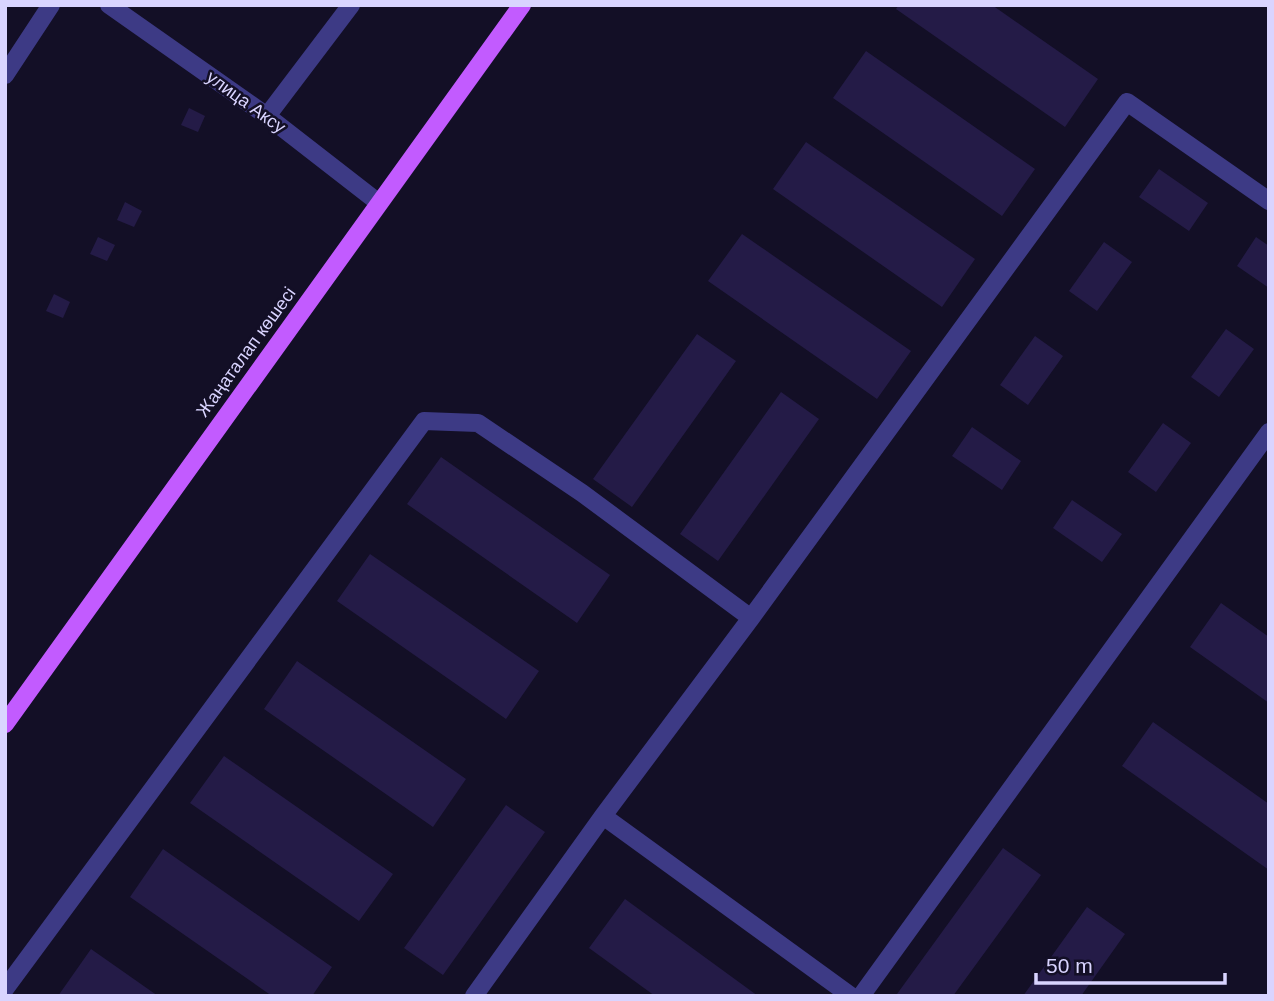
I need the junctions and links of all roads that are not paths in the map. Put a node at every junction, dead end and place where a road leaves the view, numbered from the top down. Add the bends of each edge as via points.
1 (51, 5) edge
2 (109, 5) edge
3 (351, 5) edge
4 (522, 5) edge
5 (5, 75) edge
6 (267, 116) junction
7 (1269, 201) edge
8 (379, 203) junction
9 (1269, 432) edge
10 (751, 618) junction
11 (5, 724) edge
12 (603, 816) junction
13 (5, 989) edge
14 (474, 996) edge
15 (851, 996) edge
16 (861, 996) edge

1 - 5 street
2 - 6 street, улица Аксу
3 - 6 street
4 - 8 main road, Жаңаталап көшесі
6 - 8 street, улица Аксу
7 - 10 street via 1128,102
8 - 11 main road, Жаңаталап көшесі
9 - 16 street
10 - 12 street
10 - 13 street via 582,493 478,424 424,421
12 - 14 street
12 - 15 street

